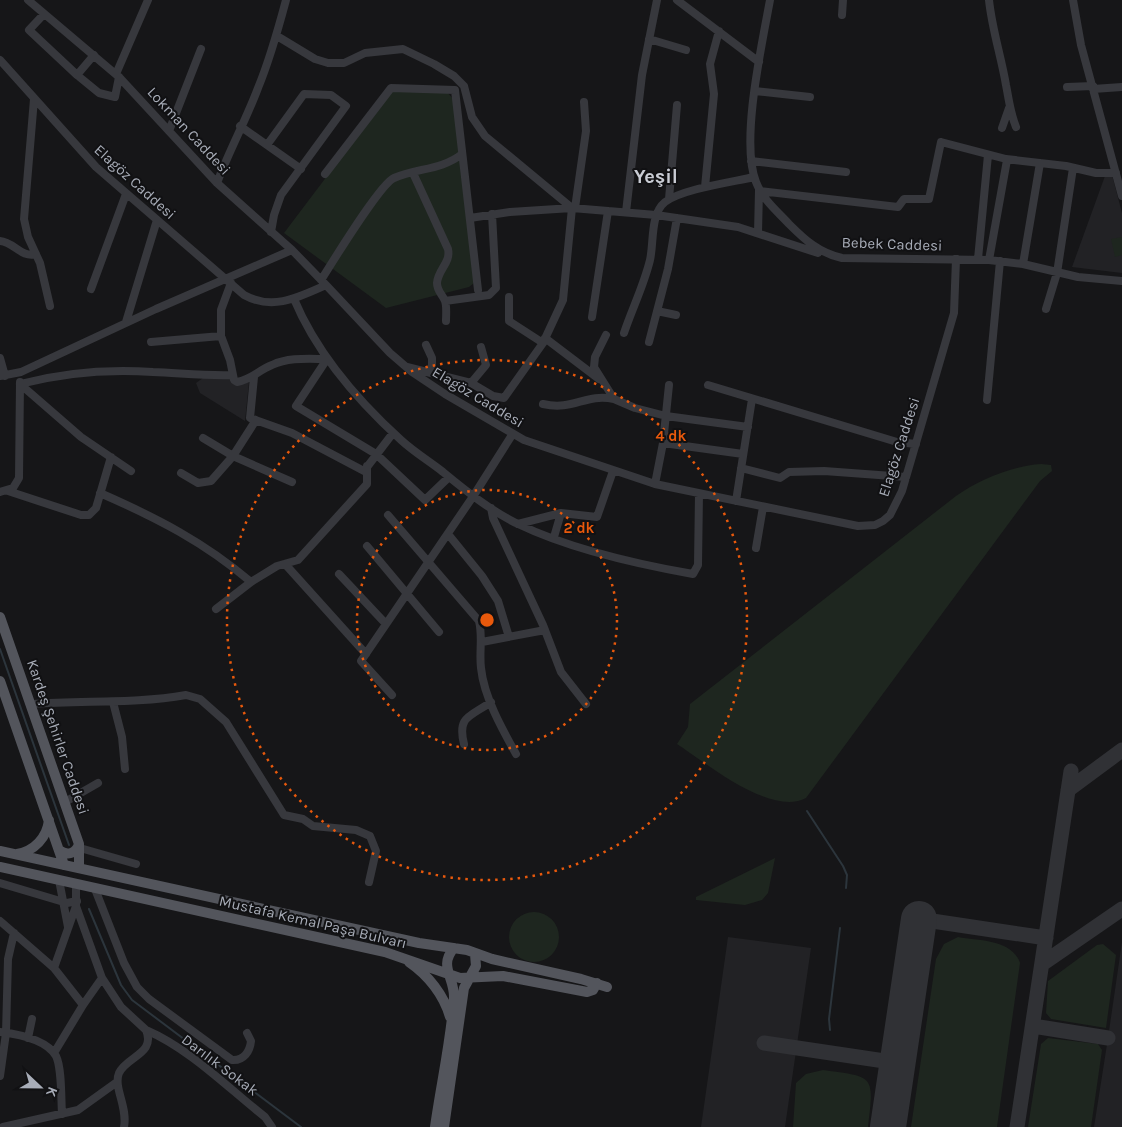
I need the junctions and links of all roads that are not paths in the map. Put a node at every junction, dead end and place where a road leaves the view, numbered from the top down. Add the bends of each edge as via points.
1 (28, 0) edge
2 (147, 0) edge
3 (286, 0) edge
4 (657, 0) edge
5 (677, 0) edge
6 (770, 0) edge
7 (843, 0) edge
8 (989, 0) edge
9 (1073, 0) edge
10 (44, 14) junction
11 (842, 15) dead end
12 (719, 30) junction
13 (277, 36) junction
14 (649, 39) junction
15 (201, 49) dead end
16 (686, 50) dead end
17 (94, 56) junction
18 (0, 60) edge
19 (759, 62) junction
20 (78, 75) junction
21 (117, 75) junction
22 (1067, 87) dead end
23 (1122, 87) edge
24 (1093, 88) junction
25 (755, 90) junction
26 (810, 97) dead end
27 (34, 98) junction
28 (584, 102) dead end
29 (677, 105) dead end
30 (1008, 108) junction
31 (240, 126) junction
32 (1016, 127) dead end
33 (1002, 128) dead end
34 (169, 131) junction
35 (267, 145) junction
36 (462, 154) junction
37 (988, 155) junction
38 (1007, 160) junction
39 (751, 161) junction
40 (1040, 163) junction
41 (1073, 168) junction
42 (301, 169) junction
43 (1118, 170) edge
44 (846, 172) dead end
45 (325, 174) dead end
46 (413, 174) junction
47 (754, 177) junction
48 (217, 183) junction
49 (705, 187) junction
50 (759, 190) junction
51 (126, 194) junction
52 (1122, 196) edge
53 (669, 199) junction
54 (574, 208) junction
55 (608, 211) junction
56 (626, 212) junction
57 (492, 214) junction
58 (656, 214) junction
59 (470, 218) junction
60 (677, 218) junction
61 (157, 220) junction
62 (271, 232) junction
63 (758, 233) junction
64 (0, 241) edge
65 (292, 250) junction
66 (36, 254) junction
67 (830, 255) junction
68 (956, 259) junction
69 (978, 259) junction
70 (989, 260) junction
71 (1000, 261) junction
72 (1023, 264) junction
73 (1057, 272) junction
74 (229, 281) junction
75 (1122, 281) edge
76 (323, 283) junction
77 (91, 289) dead end
78 (478, 290) dead end
79 (509, 297) dead end
80 (294, 298) junction
81 (445, 301) junction
82 (50, 306) dead end
83 (1046, 309) dead end
84 (657, 312) junction
85 (676, 315) dead end
86 (592, 317) dead end
87 (446, 321) dead end
88 (126, 322) junction
89 (624, 333) dead end
90 (221, 336) junction
91 (606, 336) dead end
92 (544, 341) junction
93 (151, 342) dead end
94 (649, 342) dead end
95 (426, 345) dead end
96 (481, 347) dead end
97 (0, 358) edge
98 (327, 359) junction
99 (406, 367) junction
100 (21, 372) junction
101 (432, 373) junction
102 (233, 375) junction
103 (2, 376) edge
104 (254, 377) junction
105 (600, 380) junction
106 (471, 383) junction
107 (20, 384) junction
108 (708, 384) dead end
109 (669, 385) dead end
110 (614, 399) junction
111 (752, 399) junction
112 (986, 400) dead end
113 (543, 404) dead end
114 (666, 416) junction
115 (256, 420) junction
116 (748, 427) junction
117 (393, 433) junction
118 (512, 435) junction
119 (203, 438) dead end
120 (663, 443) junction
121 (916, 444) junction
122 (376, 454) junction
123 (743, 454) junction
124 (232, 456) junction
125 (111, 457) junction
126 (367, 466) junction
127 (741, 468) junction
128 (131, 471) dead end
129 (613, 471) junction
130 (181, 473) dead end
131 (449, 477) junction
132 (906, 477) junction
133 (292, 482) dead end
134 (655, 484) junction
135 (4, 491) edge
136 (100, 493) junction
137 (699, 494) junction
138 (474, 495) junction
139 (736, 501) junction
140 (763, 507) junction
141 (492, 508) junction
142 (561, 513) junction
143 (388, 515) dead end
144 (518, 524) junction
145 (448, 534) junction
146 (554, 537) junction
147 (367, 546) dead end
148 (756, 548) dead end
149 (429, 561) junction
150 (285, 564) junction
151 (339, 574) dead end
152 (251, 582) junction
153 (407, 593) junction
154 (216, 609) dead end
155 (0, 617) edge
156 (386, 624) junction
157 (545, 630) junction
158 (439, 632) dead end
159 (509, 637) junction
160 (482, 642) junction
161 (366, 654) junction
162 (0, 681) edge
163 (392, 695) dead end
164 (113, 702) junction
165 (491, 702) junction
166 (32, 704) junction
167 (586, 704) dead end
168 (464, 744) dead end
169 (516, 754) dead end
170 (125, 768) dead end
171 (98, 783) dead end
172 (65, 802) junction
173 (49, 819) junction
174 (79, 846) junction
175 (60, 850) junction
176 (0, 851) edge
177 (15, 854) junction
178 (136, 864) dead end
179 (64, 865) junction
180 (0, 867) edge
181 (80, 869) junction
182 (61, 881) junction
183 (369, 882) dead end
184 (0, 883) edge
185 (76, 884) junction
186 (95, 889) junction
187 (62, 900) junction
188 (77, 903) junction
189 (0, 920) edge
190 (82, 924) junction
191 (69, 925) junction
192 (14, 933) junction
193 (454, 948) junction
194 (475, 954) junction
195 (400, 956) junction
196 (54, 968) junction
197 (447, 973) junction
198 (470, 977) junction
199 (102, 978) junction
200 (83, 1005) junction
201 (32, 1019) dead end
202 (451, 1021) junction
203 (146, 1030) junction
204 (3, 1032) edge
205 (247, 1034) dead end
206 (28, 1038) junction
207 (54, 1053) junction
208 (0, 1076) edge
209 (117, 1082) junction
210 (62, 1114) junction
211 (3, 1127) edge
212 (124, 1127) edge
213 (272, 1127) edge
214 (435, 1127) edge
215 (444, 1127) edge

1 - 10 street, Lokman Caddesi
2 - 21 street
3 - 13 street
4 - 14 street
5 - 12 street
6 - 19 street, Bebek Caddesi
7 - 11 street
8 - 30 street
9 - 24 street
10 - 17 street, Lokman Caddesi
10 - 20 street via 29,30
12 - 19 street
12 - 49 street via 710,64 714,94
13 - 31 street via 258,89
13 - 54 street via 328,63 344,62 365,53 403,49 434,64 464,86 472,116 485,136
14 - 16 street
14 - 56 street
15 - 34 street
17 - 20 street
17 - 21 street, Lokman Caddesi
18 - 27 street, Elagöz Caddesi
19 - 25 street, Bebek Caddesi
20 - 21 street via 99,93 114,97
21 - 34 street, Lokman Caddesi
22 - 24 street
23 - 24 street
24 - 43 street
25 - 26 street
25 - 39 street, Bebek Caddesi
27 - 51 street, Elagöz Caddesi via 81,152
27 - 66 street via 24,213 26,231
28 - 54 street via 586,131
29 - 53 street
30 - 32 street
30 - 33 street
31 - 35 street
31 - 48 street
34 - 48 street, Lokman Caddesi
35 - 42 street
35 - 42 street via 304,94 331,95 346,106
36 - 45 street via 455,90 392,88
36 - 46 street via 443,166
36 - 59 street
37 - 38 street
37 - 50 street via 941,142 929,199 904,199 898,207
37 - 69 street
38 - 40 street
38 - 70 street
39 - 44 street
39 - 47 street, Bebek Caddesi
40 - 41 street
40 - 72 street
41 - 43 street via 1096,173
41 - 73 street
42 - 62 street via 281,195
43 - 52 street
46 - 76 street via 392,178 359,220
46 - 81 street via 448,249 448,259 437,283
47 - 49 street
47 - 50 street, Bebek Caddesi
48 - 62 street, Lokman Caddesi
49 - 53 street
50 - 63 street
50 - 67 street, Bebek Caddesi via 806,241
51 - 61 street, Elagöz Caddesi
51 - 77 street
53 - 58 street
54 - 55 street
54 - 57 street
54 - 92 street via 563,300
55 - 56 street
55 - 86 street
56 - 58 street
57 - 59 street
57 - 81 street via 496,288 489,295
58 - 60 street
58 - 89 street via 650,261
59 - 78 street
60 - 63 street
60 - 84 street
61 - 74 street, Elagöz Caddesi
61 - 88 street
62 - 65 street, Lokman Caddesi
63 - 67 street
64 - 66 street via 25,254
65 - 74 street
65 - 76 street, Lokman Caddesi
66 - 82 street
67 - 68 street, Bebek Caddesi via 878,260
68 - 69 street, Bebek Caddesi
68 - 121 street, Elagöz Caddesi via 954,313
69 - 70 street, Bebek Caddesi
70 - 71 street, Bebek Caddesi
71 - 72 street, Bebek Caddesi
71 - 112 street
72 - 73 street, Bebek Caddesi
73 - 75 street, Bebek Caddesi
73 - 83 street
74 - 80 street, Elagöz Caddesi via 258,301 278,302
74 - 88 street
74 - 90 street via 221,310
76 - 80 street, Elagöz Caddesi
76 - 99 street, Elagöz Caddesi
79 - 92 street via 509,321
80 - 98 street
81 - 87 street
84 - 85 street
84 - 94 street
88 - 100 street
90 - 93 street
90 - 102 street
91 - 105 street via 594,360
92 - 105 street
92 - 106 street via 504,398 493,396
95 - 101 street via 432,358
96 - 106 street via 486,365
97 - 103 street
98 - 104 street via 284,361 267,367
98 - 117 street
98 - 122 street via 296,406
99 - 101 street
99 - 118 street, Elagöz Caddesi
100 - 103 street
100 - 107 street
101 - 106 street
102 - 104 street via 237,382
102 - 107 street via 90,373 54,376
104 - 115 street via 250,418
105 - 110 street
107 - 125 street via 81,437
107 - 135 street via 19,478 15,486
108 - 111 street
109 - 114 street
110 - 113 street via 592,398 566,406
110 - 114 street
111 - 116 street
111 - 121 street via 897,442
114 - 116 street
114 - 120 street
115 - 124 street
115 - 126 street via 292,433 364,471
116 - 123 street
117 - 122 street
117 - 131 street
118 - 129 street, Elagöz Caddesi
118 - 138 street
119 - 124 street
120 - 123 street
120 - 134 street
121 - 132 street, Elagöz Caddesi
122 - 126 street
122 - 131 street via 426,500
123 - 127 street
124 - 130 street via 207,483 198,483
124 - 133 street
125 - 128 street
125 - 136 street
126 - 150 street via 367,484 298,560
127 - 132 street via 780,478 790,472 824,471
127 - 139 street
129 - 134 street, Elagöz Caddesi
129 - 142 street via 597,517
131 - 138 street
132 - 140 street, Elagöz Caddesi via 890,515 874,525 858,526
134 - 137 street, Elagöz Caddesi
135 - 136 street via 84,516 95,510
136 - 152 street via 159,519 206,546
137 - 139 street, Elagöz Caddesi
137 - 146 street via 698,565 693,574 632,561
138 - 141 street
138 - 145 street
139 - 140 street, Elagöz Caddesi
140 - 148 street
141 - 144 street
141 - 157 street via 493,518
142 - 144 street
142 - 146 street
143 - 149 street
144 - 146 street
145 - 149 street
145 - 159 street via 498,601
147 - 153 street
149 - 153 street
149 - 160 street via 479,621
150 - 152 street
150 - 161 street
151 - 156 street
152 - 154 street
153 - 156 street
153 - 158 street
155 - 166 main road, Kardeş Şehirler Caddesi
156 - 161 street
157 - 159 street
157 - 167 street via 561,672
159 - 160 street
160 - 165 street via 481,669
161 - 163 street via 361,661
162 - 173 main road
164 - 166 street
164 - 170 street via 122,737
164 - 183 street via 186,694 200,699 226,722 284,815 303,819 313,826 356,830 370,836 376,851
165 - 168 street via 462,723 460,730
165 - 169 street
166 - 172 main road, Kardeş Şehirler Caddesi
171 - 172 street
172 - 174 main road, Kardeş Şehirler Caddesi
173 - 175 main road
173 - 177 main road via 39,842
174 - 175 main road via 71,853
174 - 178 street
174 - 181 main road, Kardeş Şehirler Caddesi
175 - 179 main road
176 - 177 main road
177 - 179 main road
179 - 181 main road
179 - 182 main road via 58,872
180 - 182 main road
181 - 185 main road via 83,878
181 - 193 main road, Mustafa Kemal Paşa Bulvarı via 419,944
182 - 185 main road
182 - 187 street
184 - 187 street
185 - 186 main road, Mustafa Kemal Paşa Bulvarı
185 - 188 street
186 - 195 main road, Mustafa Kemal Paşa Bulvarı
186 - 205 street via 128,971 145,996 232,1060 240,1059 249,1050 252,1041
187 - 188 street
187 - 191 street
188 - 190 street, Darılık Sokak
188 - 191 street
189 - 192 street
190 - 191 street via 73,921
190 - 199 street, Darılık Sokak
191 - 196 street
192 - 196 street
192 - 204 street via 8,959
193 - 194 main road, Mustafa Kemal Paşa Bulvarı
193 - 197 main road via 446,960
194 - 198 main road via 476,966
194 - 198 main road, Mustafa Kemal Paşa Bulvarı via 602,985 587,992 503,976
195 - 197 main road, Mustafa Kemal Paşa Bulvarı
195 - 202 main road via 437,989
196 - 200 street
197 - 198 main road, Mustafa Kemal Paşa Bulvarı via 460,978
197 - 202 main road via 454,996
198 - 215 main road via 464,988
199 - 200 street
199 - 203 street, Darılık Sokak via 121,1008
200 - 207 street
201 - 206 street
202 - 214 main road
203 - 209 street via 147,1046 122,1068
203 - 213 street, Darılık Sokak via 192,1059 265,1117
204 - 206 street
204 - 208 street
206 - 207 street
207 - 210 street via 58,1062
209 - 210 street via 84,1107
209 - 212 street via 125,1109
210 - 211 street

